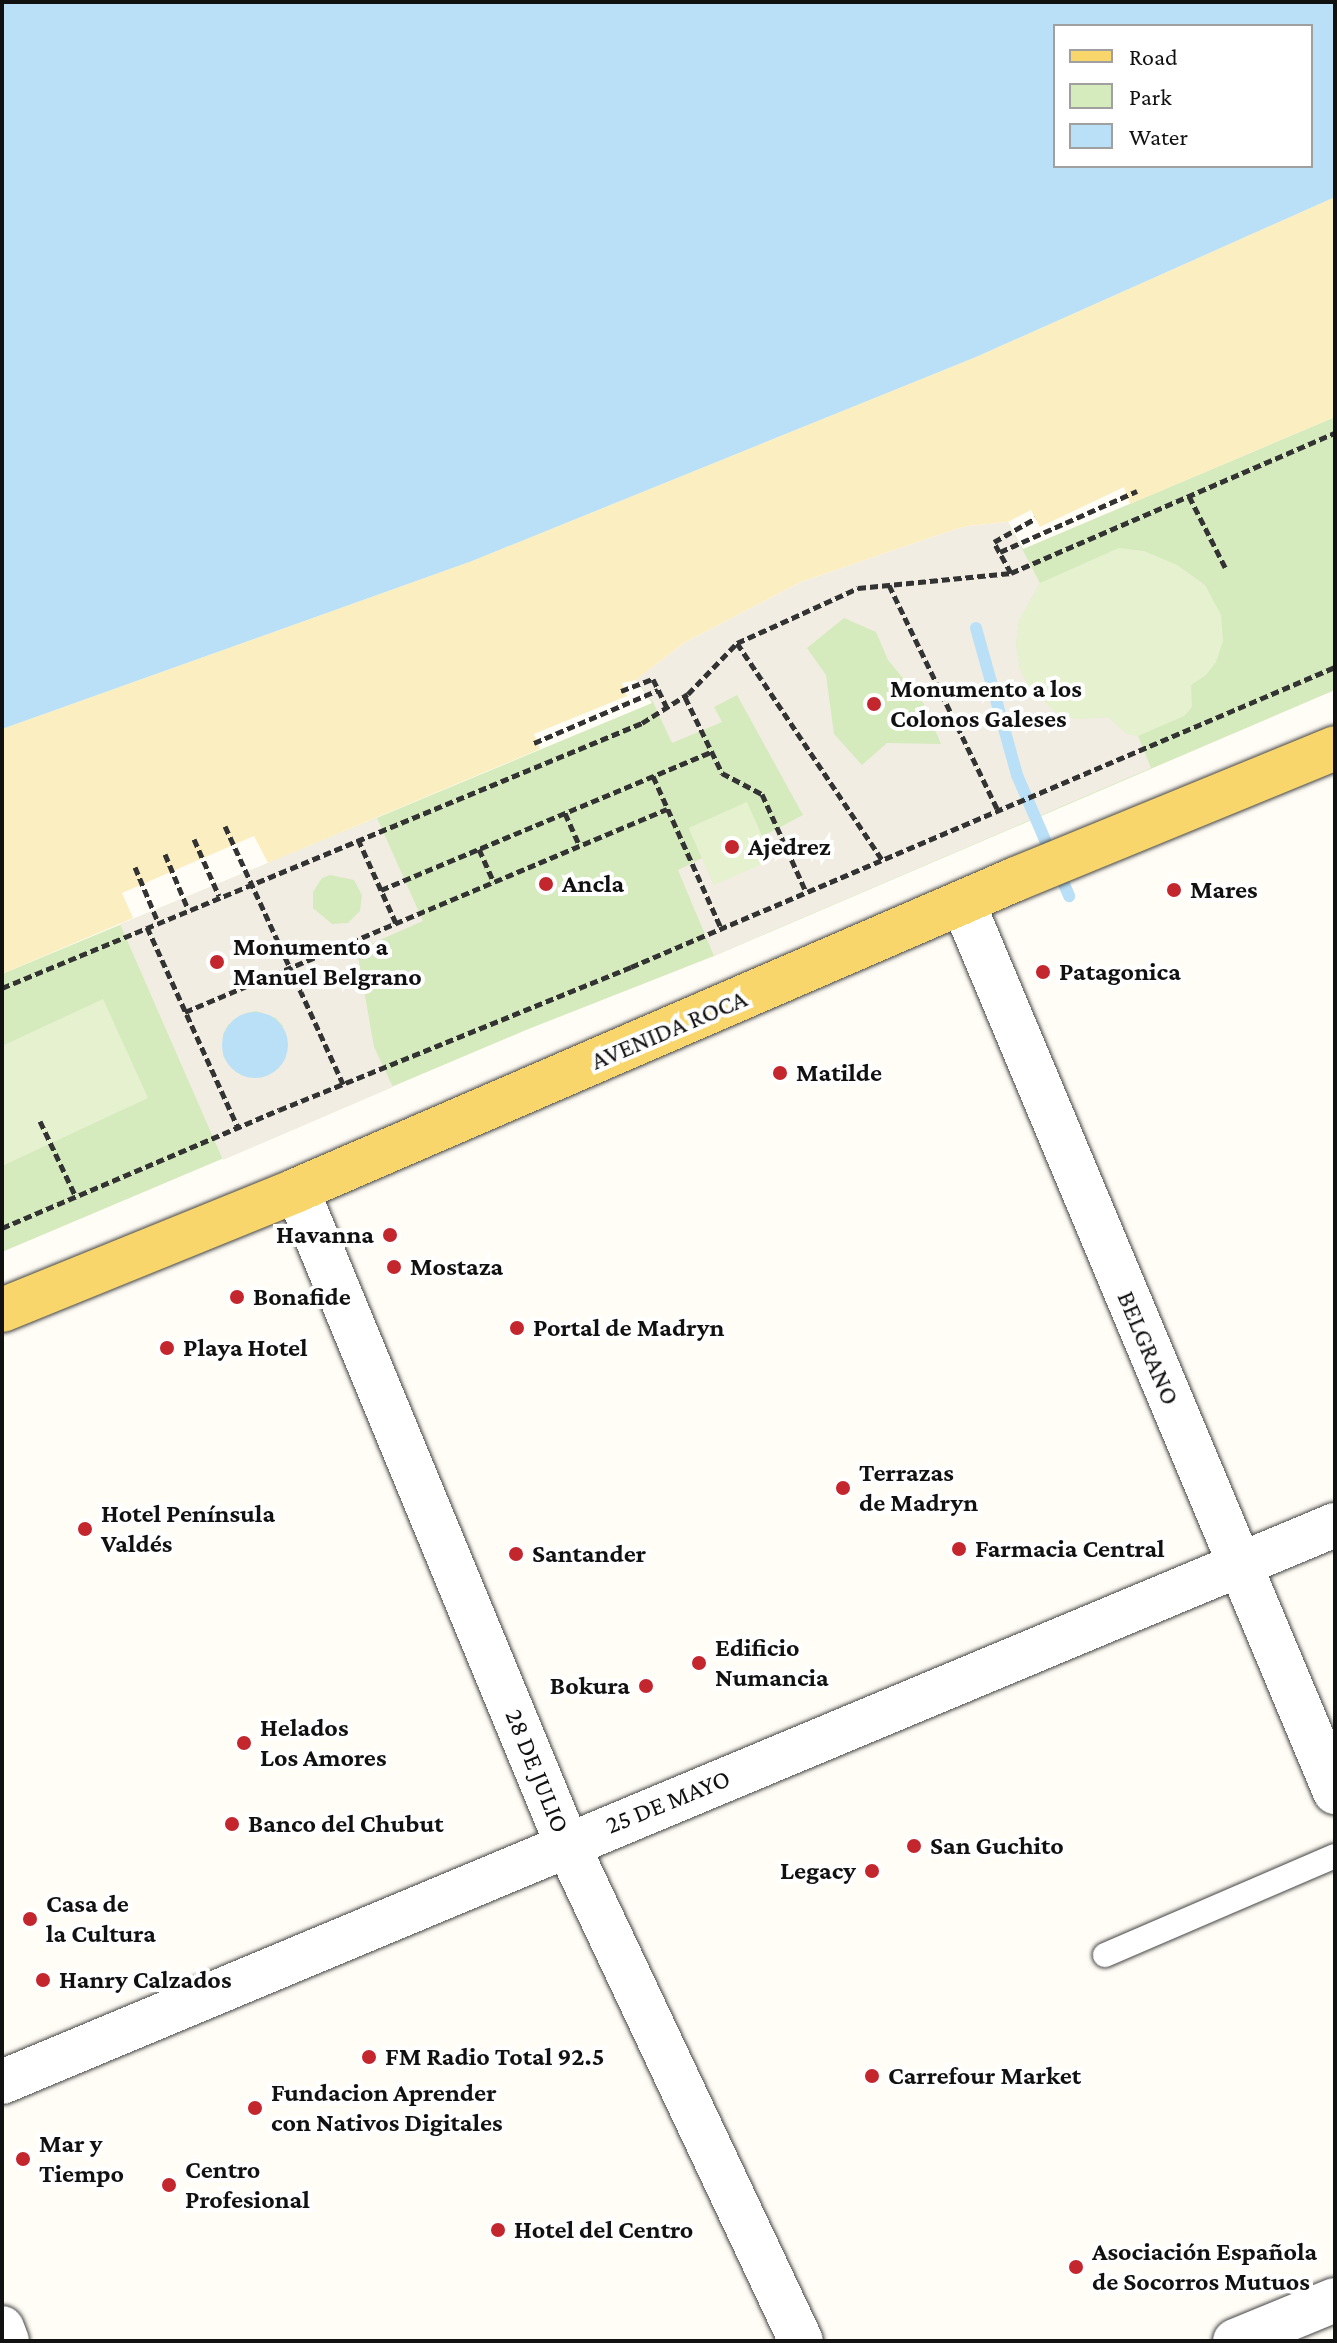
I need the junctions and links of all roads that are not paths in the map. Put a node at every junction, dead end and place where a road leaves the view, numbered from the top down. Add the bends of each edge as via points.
1 (1335, 748) edge
2 (963, 903) junction
3 (297, 1190) junction
4 (2, 1310) edge
5 (1335, 1525) edge
6 (1239, 1566) junction
7 (1335, 1792) edge
8 (567, 1844) junction
9 (1335, 1856) edge
10 (1105, 1955) dead end
11 (2, 2082) edge
12 (1335, 2300) edge
13 (2, 2328) edge
14 (7, 2341) edge
15 (801, 2341) edge
16 (1235, 2341) edge

1 - 2 main road, AVENIDA ROCA
2 - 3 main road, AVENIDA ROCA
2 - 6 street, BELGRANO
3 - 4 main road, AVENIDA ROCA
3 - 8 street, 28 DE JULIO
5 - 6 street, 25 DE MAYO
6 - 7 street, BELGRANO
6 - 8 street, 25 DE MAYO
8 - 11 street, 25 DE MAYO
8 - 15 street, 28 DE JULIO
9 - 10 lane
12 - 16 street
13 - 14 street

